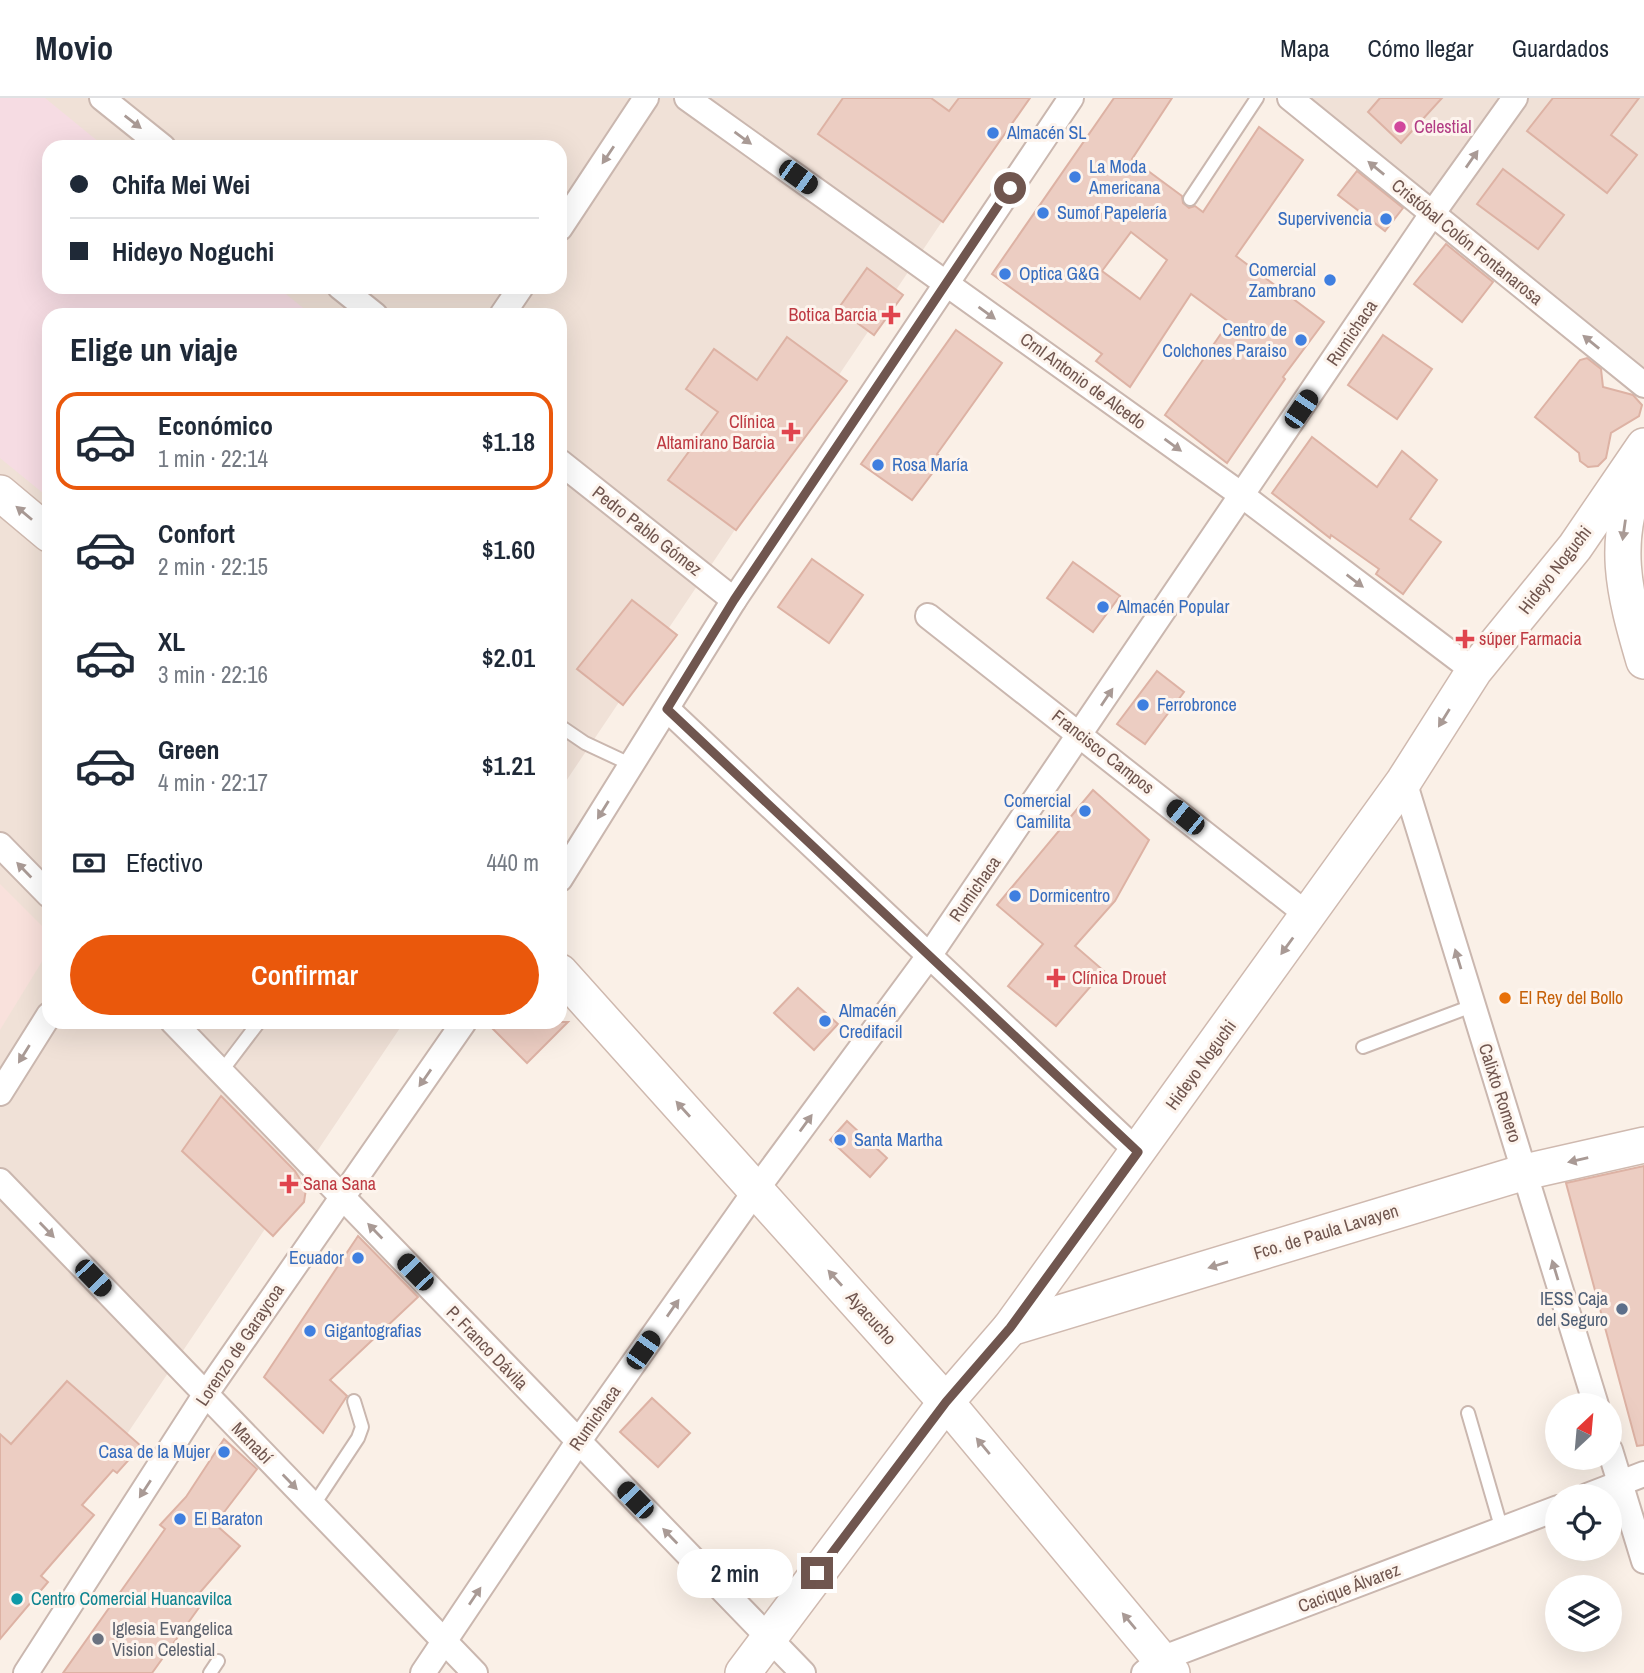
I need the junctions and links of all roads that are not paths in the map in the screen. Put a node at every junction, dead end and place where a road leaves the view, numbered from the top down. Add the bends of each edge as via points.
1 (102, 98) edge
2 (646, 98) edge
3 (687, 98) edge
4 (1071, 98) edge
5 (1256, 98) edge
6 (1290, 98) edge
7 (1515, 98) edge
8 (154, 140) edge
9 (1190, 199) dead end
10 (1432, 214) junction
11 (567, 217) edge
12 (945, 283) junction
13 (349, 294) edge
14 (366, 308) edge
15 (1644, 385) edge
16 (1644, 446) edge
17 (1644, 466) edge
18 (567, 468) edge
19 (0, 493) edge
20 (1243, 496) junction
21 (42, 528) edge
22 (734, 600) junction
23 (929, 616) dead end
24 (1644, 661) edge
25 (1474, 671) junction
26 (667, 709) junction
27 (567, 731) edge
28 (1081, 734) junction
29 (632, 765) junction
30 (1404, 781) junction
31 (0, 845) edge
32 (567, 868) edge
33 (42, 888) edge
34 (1308, 916) junction
35 (929, 956) junction
36 (567, 980) edge
37 (1472, 1006) junction
38 (42, 1026) edge
39 (180, 1029) edge
40 (254, 1029) edge
41 (459, 1029) edge
42 (1363, 1047) dead end
43 (221, 1072) junction
44 (0, 1093) edge
45 (1644, 1144) edge
46 (1138, 1152) junction
47 (1525, 1172) junction
48 (0, 1181) edge
49 (756, 1190) junction
50 (342, 1197) junction
51 (1010, 1328) junction
52 (1592, 1393) edge
53 (205, 1395) junction
54 (354, 1401) dead end
55 (946, 1402) junction
56 (1468, 1413) dead end
57 (578, 1442) junction
58 (1616, 1470) edge
59 (1644, 1474) edge
60 (1620, 1483) junction
61 (313, 1506) junction
62 (1545, 1513) edge
63 (1502, 1530) junction
64 (1644, 1561) edge
65 (768, 1638) junction
66 (444, 1642) junction
67 (218, 1661) dead end
68 (1159, 1668) edge
69 (26, 1673) edge
70 (210, 1673) edge
71 (423, 1673) edge
72 (475, 1673) edge
73 (743, 1673) edge
74 (803, 1673) edge

1 -> 8 street
2 -> 11 street
3 -> 12 street, Crnl Antonio de Alcedo
4 - 12 street
5 - 9 lane
10 -> 6 street, Cristóbal Colón Fontanarosa
10 -> 7 street, Rumichaca
15 -> 10 street, Cristóbal Colón Fontanarosa
10 - 20 street, Rumichaca
12 -> 20 street, Crnl Antonio de Alcedo
12 - 22 street
13 - 14 street
16 - 25 street, Hideyo Noguchi via 1575,547
17 -> 24 street via 1628,501 1622,540 1623,577
18 - 22 street, Pedro Pablo Gómez
21 -> 19 street
20 -> 25 street, Crnl Antonio de Alcedo
28 -> 20 street, Rumichaca
22 - 26 street
23 - 28 street, Francisco Campos
25 -> 30 street, Hideyo Noguchi
26 - 29 street
26 - 35 street
27 - 29 lane
28 - 34 street, Francisco Campos
28 - 35 street, Rumichaca
29 -> 32 street
30 - 34 street, Hideyo Noguchi
37 -> 30 street, Calixto Romero
33 -> 31 street
34 -> 46 street, Hideyo Noguchi
35 - 46 street
49 -> 35 street, Rumichaca
49 -> 36 street, Ayacucho
37 - 42 lane
37 - 47 street, Calixto Romero
38 -> 44 street
39 - 43 street, P. Franco Dávila
40 - 43 lane
41 -> 50 street, Lorenzo de Garaycoa
43 - 50 street, P. Franco Dávila
45 -> 47 street, Fco. de Paula Lavayen
46 - 51 street, Hideyo Noguchi
47 -> 51 street, Fco. de Paula Lavayen
52 -> 47 street, Calixto Romero
48 -> 53 street, Manabí
55 -> 49 street, Ayacucho
57 -> 49 street, Rumichaca
50 - 53 street, Lorenzo de Garaycoa
57 -> 50 street, P. Franco Dávila
51 - 55 street, Hideyo Noguchi
53 -> 61 street, Manabí
53 -> 69 street, Lorenzo de Garaycoa
54 - 61 lane via 362,1427 358,1438
55 - 65 street, Hideyo Noguchi
68 -> 55 street, Ayacucho
56 - 63 lane
65 -> 57 street, P. Franco Dávila
66 -> 57 street, Rumichaca
58 - 60 street
59 - 60 street
60 - 64 street
61 - 66 street, Manabí
62 - 63 street, Cacique Álvarez
63 - 68 street, Cacique Álvarez
65 - 73 street, Hideyo Noguchi
65 - 74 street, P. Franco Dávila
66 - 71 street, Rumichaca
66 - 72 street, Manabí
67 - 70 lane

